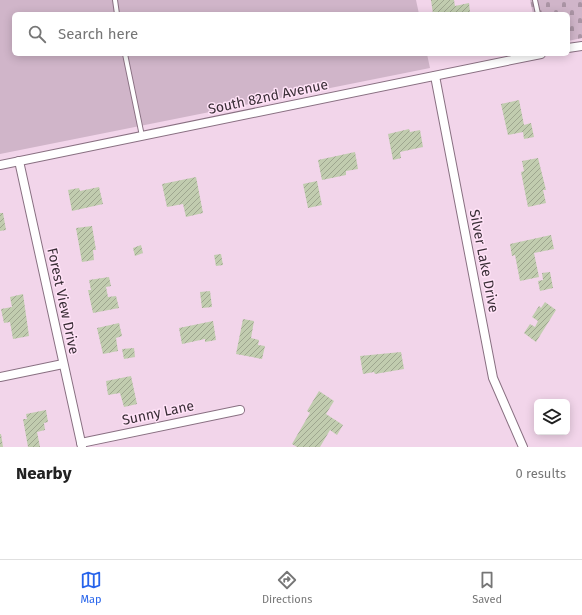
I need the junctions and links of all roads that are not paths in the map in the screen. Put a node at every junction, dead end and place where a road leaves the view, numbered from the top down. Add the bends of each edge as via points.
1 (115, 0) edge
2 (535, 0) edge
3 (118, 12) edge
4 (538, 12) edge
5 (582, 46) edge
6 (570, 48) edge
7 (126, 56) edge
8 (531, 56) edge
9 (435, 76) junction
10 (142, 136) junction
11 (19, 161) junction
12 (0, 164) edge
13 (63, 364) junction
14 (0, 377) edge
15 (240, 410) dead end
16 (81, 445) edge
17 (523, 447) edge

1 - 3 lane
2 - 4 lane
5 - 6 street
7 - 10 lane
8 - 9 street, South 82nd Avenue
9 - 10 street, South 82nd Avenue
9 - 17 street, Silver Lake Drive via 493,378
10 - 11 street, South 82nd Avenue
11 - 12 street, South 82nd Avenue
11 - 13 street, Forest View Drive
13 - 14 street
13 - 16 street, Forest View Drive
15 - 16 street, Sunny Lane

